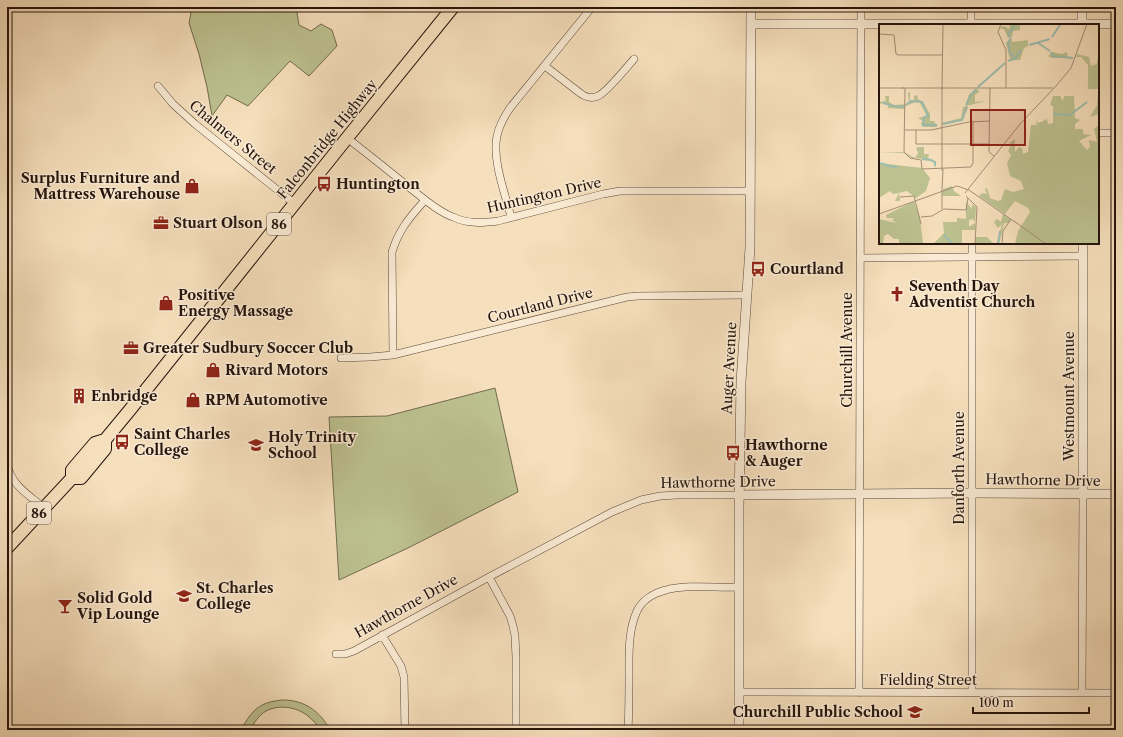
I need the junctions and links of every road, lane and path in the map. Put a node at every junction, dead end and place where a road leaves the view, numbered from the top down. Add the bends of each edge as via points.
1 (454, 7) edge
2 (592, 7) edge
3 (751, 7) edge
4 (861, 7) edge
5 (971, 7) edge
6 (1082, 7) edge
7 (751, 24) junction
8 (861, 24) junction
9 (879, 24) edge
10 (971, 24) edge
11 (1082, 24) edge
12 (1099, 24) edge
13 (1116, 24) edge
14 (634, 59) dead end
15 (545, 66) junction
16 (158, 86) dead end
17 (1099, 133) edge
18 (1116, 133) edge
19 (347, 138) junction
20 (750, 191) junction
21 (425, 200) junction
22 (295, 204) junction
23 (511, 218) junction
24 (972, 244) edge
25 (1083, 244) edge
26 (1083, 256) junction
27 (972, 257) junction
28 (860, 258) junction
29 (747, 295) junction
30 (393, 355) junction
31 (341, 358) dead end
32 (7, 465) edge
33 (972, 493) junction
34 (859, 494) junction
35 (1083, 494) junction
36 (1116, 494) edge
37 (739, 495) junction
38 (44, 508) junction
39 (7, 548) edge
40 (489, 577) junction
41 (739, 587) junction
42 (382, 635) junction
43 (336, 654) dead end
44 (740, 692) junction
45 (859, 693) junction
46 (972, 693) junction
47 (1082, 693) junction
48 (1116, 693) edge
49 (405, 730) edge
50 (516, 730) edge
51 (628, 730) edge
52 (739, 730) edge

1 - 19 main road, Falconbridge Highway / 86
2 - 15 street
3 - 7 street, Auger Avenue
4 - 8 street, Churchill Avenue
5 - 10 street
6 - 11 street
7 - 8 street
7 - 20 street, Auger Avenue
8 - 9 street
8 - 28 street, Churchill Avenue
12 - 13 street
14 - 15 street via 606,90 595,97 584,96
15 - 23 street via 510,108 497,135 496,158
16 - 22 street, Chalmers Street via 195,124
17 - 18 street
19 - 21 street, Huntington Drive
19 - 22 main road, Falconbridge Highway / 86
20 - 23 street, Huntington Drive via 620,191
20 - 29 street, Auger Avenue
21 - 23 street, Huntington Drive via 452,217 467,222 482,223
21 - 30 street via 405,222 392,252
22 - 38 main road, Falconbridge Highway / 86 via 105,440 105,449 81,478 72,478
24 - 27 street, Danforth Avenue
25 - 26 street, Westmount Avenue
26 - 27 street
26 - 35 street, Westmount Avenue
27 - 28 street
27 - 33 street, Danforth Avenue
28 - 34 street, Churchill Avenue
29 - 30 street, Courtland Drive via 627,297
29 - 37 street, Auger Avenue via 741,382
30 - 31 street, Courtland Drive
32 - 38 street via 17,486
33 - 34 street, Hawthorne Drive
33 - 35 street, Hawthorne Drive
33 - 46 street, Danforth Avenue
34 - 37 street, Hawthorne Drive
34 - 45 street, Churchill Avenue
35 - 36 street, Hawthorne Drive
35 - 47 street, Westmount Avenue
37 - 40 street, Hawthorne Drive via 650,497 612,512
37 - 41 street, Auger Avenue
38 - 39 main road, Falconbridge Highway / 86
40 - 42 street, Hawthorne Drive
40 - 50 street via 510,616 515,636
41 - 44 street, Auger Avenue
41 - 51 street via 667,589 642,603 637,610 629,643
42 - 43 street, Hawthorne Drive via 345,654
42 - 49 street via 401,666 404,677
44 - 45 street, Fielding Street
44 - 52 street, Auger Avenue
45 - 46 street, Fielding Street
46 - 47 street, Fielding Street
47 - 48 street, Fielding Street

